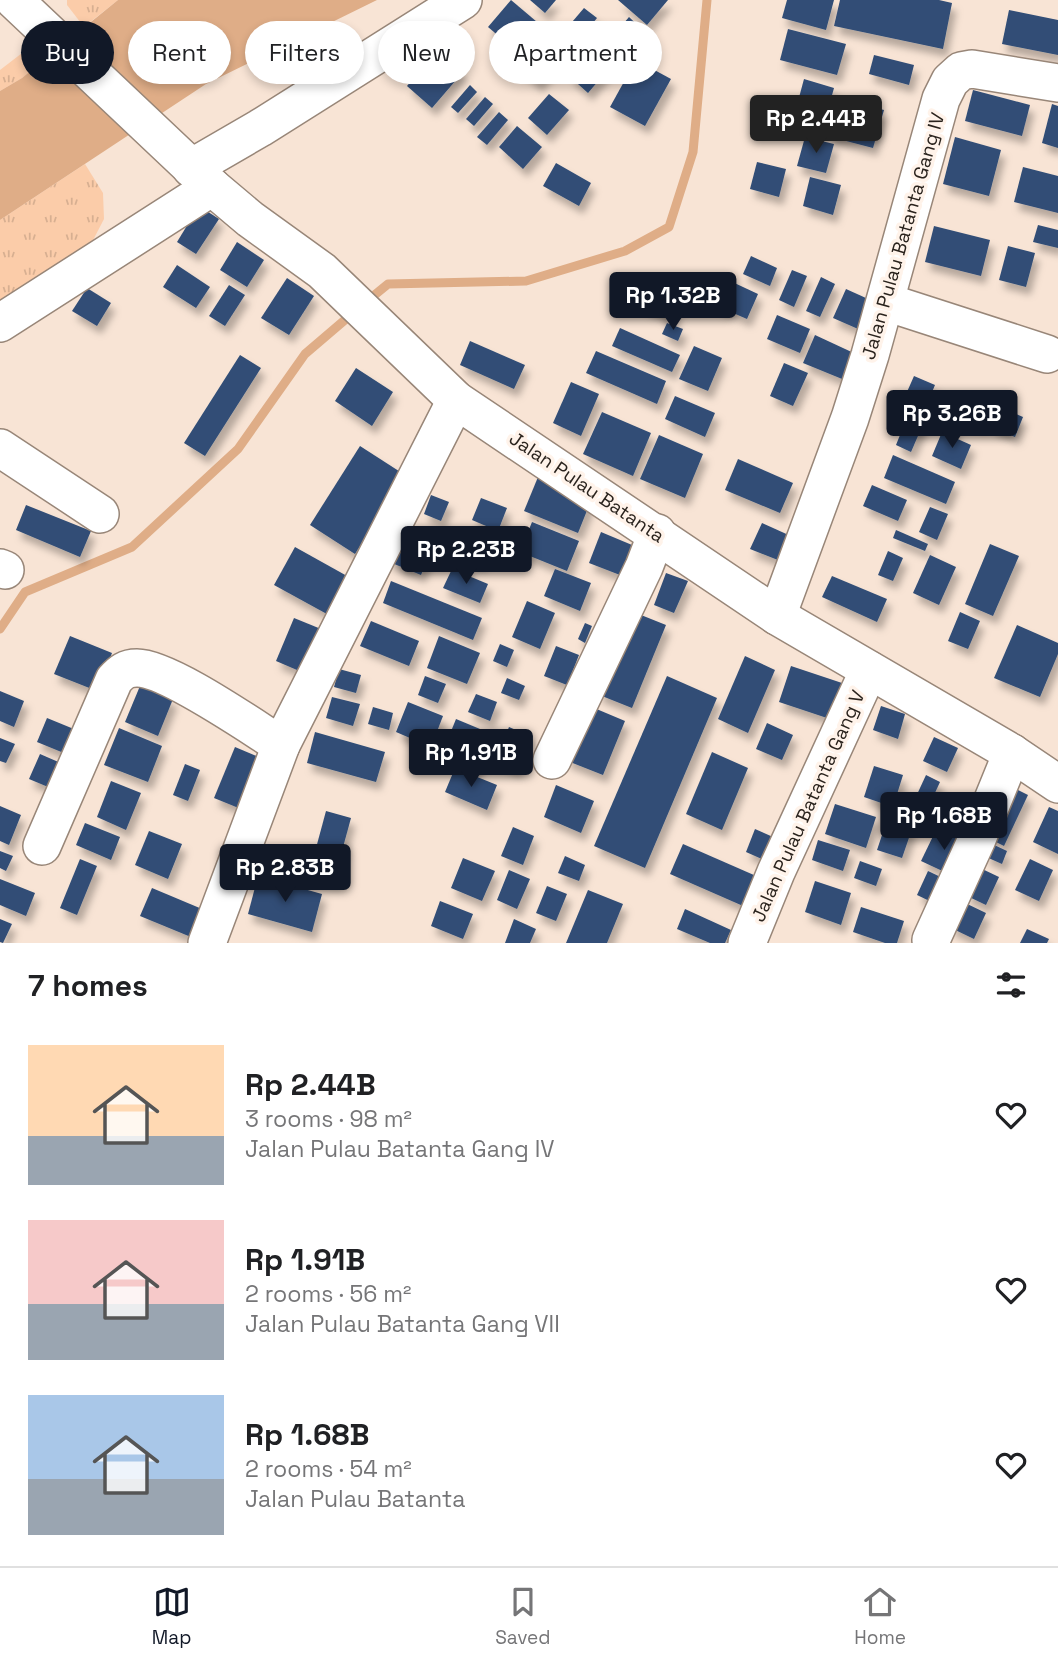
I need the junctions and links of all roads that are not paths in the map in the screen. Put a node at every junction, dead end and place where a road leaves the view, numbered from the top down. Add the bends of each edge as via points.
1 (14, 0) edge
2 (463, 0) edge
3 (1058, 83) edge
4 (201, 178) junction
5 (886, 302) junction
6 (0, 323) edge
7 (1047, 354) dead end
8 (456, 400) junction
9 (0, 449) edge
10 (100, 514) dead end
11 (657, 533) junction
12 (777, 616) junction
13 (869, 670) junction
14 (281, 745) junction
15 (1012, 753) junction
16 (552, 760) dead end
17 (1058, 784) edge
18 (42, 846) dead end
19 (931, 940) dead end
20 (217, 941) edge
21 (747, 943) edge

1 - 4 street, Jalan Pulau Batanta
2 - 4 street via 260,128
3 - 5 street, Jalan Pulau Batanta Gang IV via 972,69 961,71 950,82 924,156
4 - 6 street
4 - 8 street, Jalan Pulau Batanta via 323,271
5 - 7 street
5 - 12 street, Jalan Pulau Batanta Gang IV via 850,418
8 - 11 street, Jalan Pulau Batanta
8 - 14 street
9 - 10 street
11 - 12 street, Jalan Pulau Batanta
11 - 16 street
12 - 13 street, Jalan Pulau Batanta
13 - 15 street, Jalan Pulau Batanta
13 - 21 street, Jalan Pulau Batanta Gang V
14 - 18 street via 191,689 150,670 123,670 114,680
14 - 20 street
15 - 17 street, Jalan Pulau Batanta
15 - 19 street

